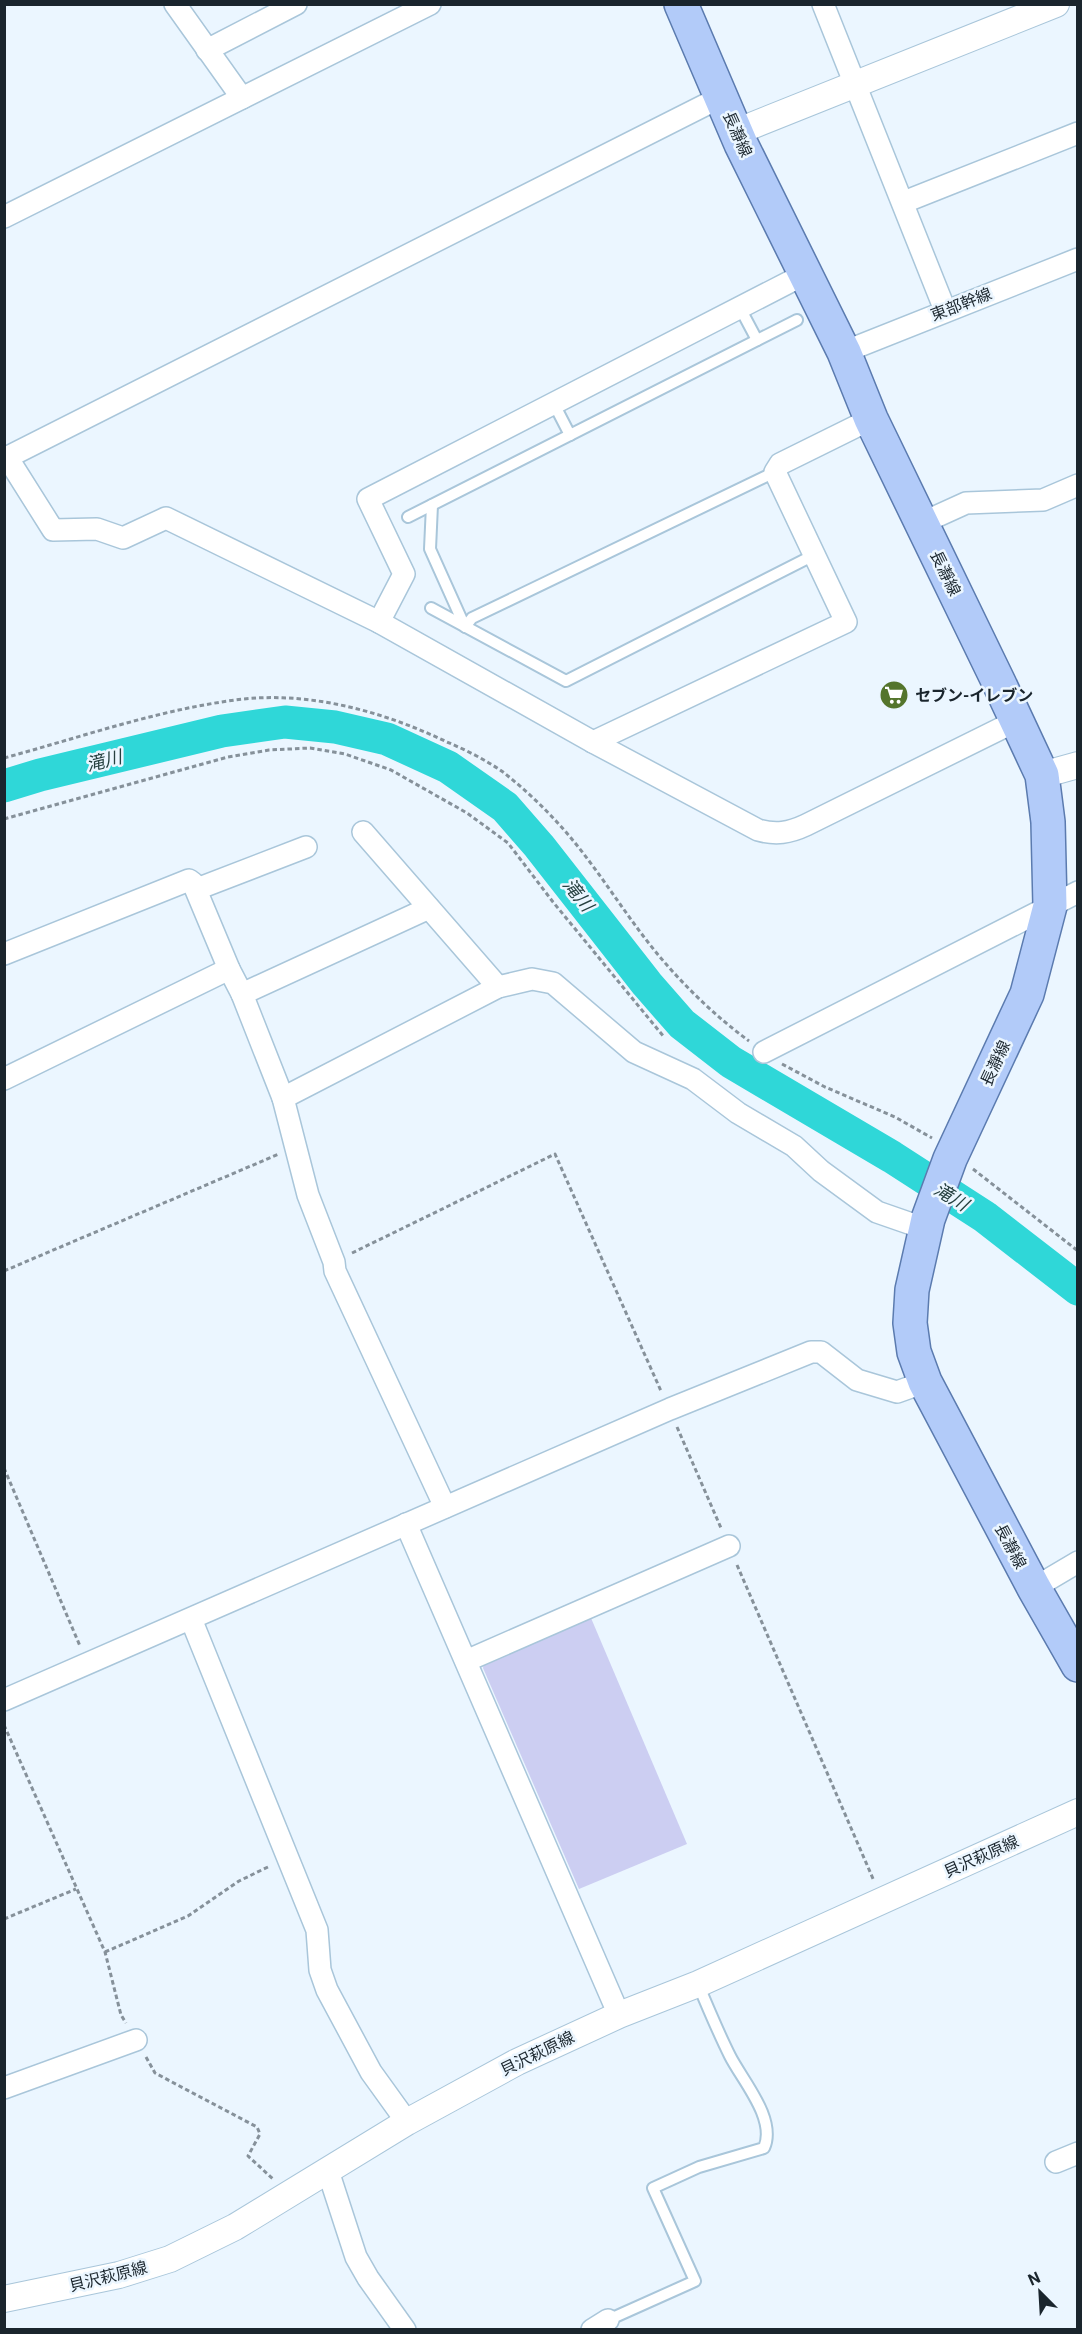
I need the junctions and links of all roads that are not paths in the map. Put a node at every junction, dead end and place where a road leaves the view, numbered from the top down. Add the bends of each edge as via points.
1 (175, 4) edge
2 (430, 4) edge
3 (681, 4) edge
4 (823, 4) edge
5 (1056, 4) edge
6 (293, 5) edge
7 (207, 50) junction
8 (855, 85) junction
9 (721, 97) junction
10 (242, 98) junction
11 (736, 132) junction
12 (1077, 133) edge
13 (904, 202) junction
14 (4, 217) edge
15 (1077, 259) edge
16 (805, 274) junction
17 (740, 308) junction
18 (945, 310) junction
19 (797, 320) dead end
20 (757, 340) junction
21 (844, 352) junction
22 (554, 404) junction
23 (872, 419) junction
24 (570, 435) junction
25 (6, 458) edge
26 (775, 472) junction
27 (1077, 485) edge
28 (432, 505) junction
29 (408, 517) dead end
30 (922, 523) junction
31 (814, 555) junction
32 (431, 608) dead end
33 (379, 622) junction
34 (465, 627) junction
35 (1016, 721) junction
36 (593, 742) junction
37 (1077, 765) edge
38 (1041, 775) junction
39 (363, 832) dead end
40 (306, 847) dead end
41 (196, 889) junction
42 (1064, 899) edge
43 (429, 908) junction
44 (4, 954) edge
45 (229, 969) junction
46 (498, 987) junction
47 (242, 994) junction
48 (764, 1052) road end
49 (4, 1079) edge
50 (283, 1098) junction
51 (927, 1224) junction
52 (925, 1382) junction
53 (445, 1507) junction
54 (406, 1524) junction
55 (729, 1546) road end
56 (1077, 1562) edge
57 (1034, 1588) junction
58 (191, 1619) junction
59 (466, 1661) junction
60 (1077, 1665) edge
61 (4, 1700) edge
62 (1077, 1812) edge
63 (698, 1984) junction
64 (619, 2014) junction
65 (136, 2040) road end
66 (4, 2088) edge
67 (407, 2122) junction
68 (1077, 2152) edge
69 (1056, 2162) dead end
70 (328, 2171) junction
71 (4, 2299) edge
72 (600, 2325) edge
73 (405, 2330) edge

1 - 7 street
2 - 10 street
3 - 9 main road, 長瀞線
4 - 8 street
5 - 8 street
6 - 7 street
7 - 10 street
8 - 11 street
8 - 13 street
9 - 11 main road, 長瀞線
9 - 25 street
10 - 14 street
11 - 16 main road, 長瀞線
12 - 13 street
13 - 18 street
15 - 18 street, 東部幹線
16 - 17 street
16 - 21 main road, 長瀞線
17 - 20 lane
17 - 22 street
18 - 21 street, 東部幹線
19 - 20 lane
20 - 24 lane
21 - 23 main road, 長瀞線
22 - 24 lane
22 - 33 street via 368,499 404,574
23 - 26 street via 780,464
23 - 30 main road, 長瀞線
24 - 28 lane
25 - 33 street via 52,530 98,530 123,538 166,518
26 - 31 street
26 - 34 lane via 472,618
27 - 30 street via 1043,500 966,503
28 - 29 lane
28 - 34 lane via 430,549
30 - 35 main road, 長瀞線
31 - 34 lane via 566,681
31 - 36 street via 846,622
32 - 34 lane
33 - 36 street
35 - 36 street via 789,833 771,834
35 - 38 main road, 長瀞線
37 - 38 street
38 - 42 main road, 長瀞線
39 - 43 street
40 - 41 street
41 - 44 street via 189,880
41 - 45 street
42 - 48 street
42 - 51 main road, 長瀞線 via 1027,994 951,1156
43 - 46 street
43 - 47 street
45 - 47 street
45 - 49 street
46 - 50 street
46 - 51 street via 532,979 553,983 634,1052 693,1079 738,1113 794,1146 878,1212
47 - 50 street
50 - 53 street via 308,1195 335,1271
51 - 52 main road, 長瀞線 via 912,1290 910,1323 914,1352
52 - 53 street via 897,1392 857,1380 821,1352 811,1352
52 - 57 main road, 長瀞線
53 - 54 street
54 - 58 street
54 - 59 street
55 - 59 street
56 - 57 street
57 - 60 main road, 長瀞線
58 - 61 street
58 - 67 street via 317,1930 320,1970 327,1990 371,2073
59 - 64 street
62 - 63 street, 貝沢萩原線
63 - 64 street, 貝沢萩原線
63 - 72 lane via 730,2058 759,2106 768,2140 764,2148 699,2167 653,2188 694,2281
64 - 67 street, 貝沢萩原線 via 517,2062
65 - 66 street
67 - 70 street, 貝沢萩原線
68 - 69 street
70 - 71 street, 貝沢萩原線 via 235,2228 170,2259 119,2275
70 - 73 street via 356,2257

